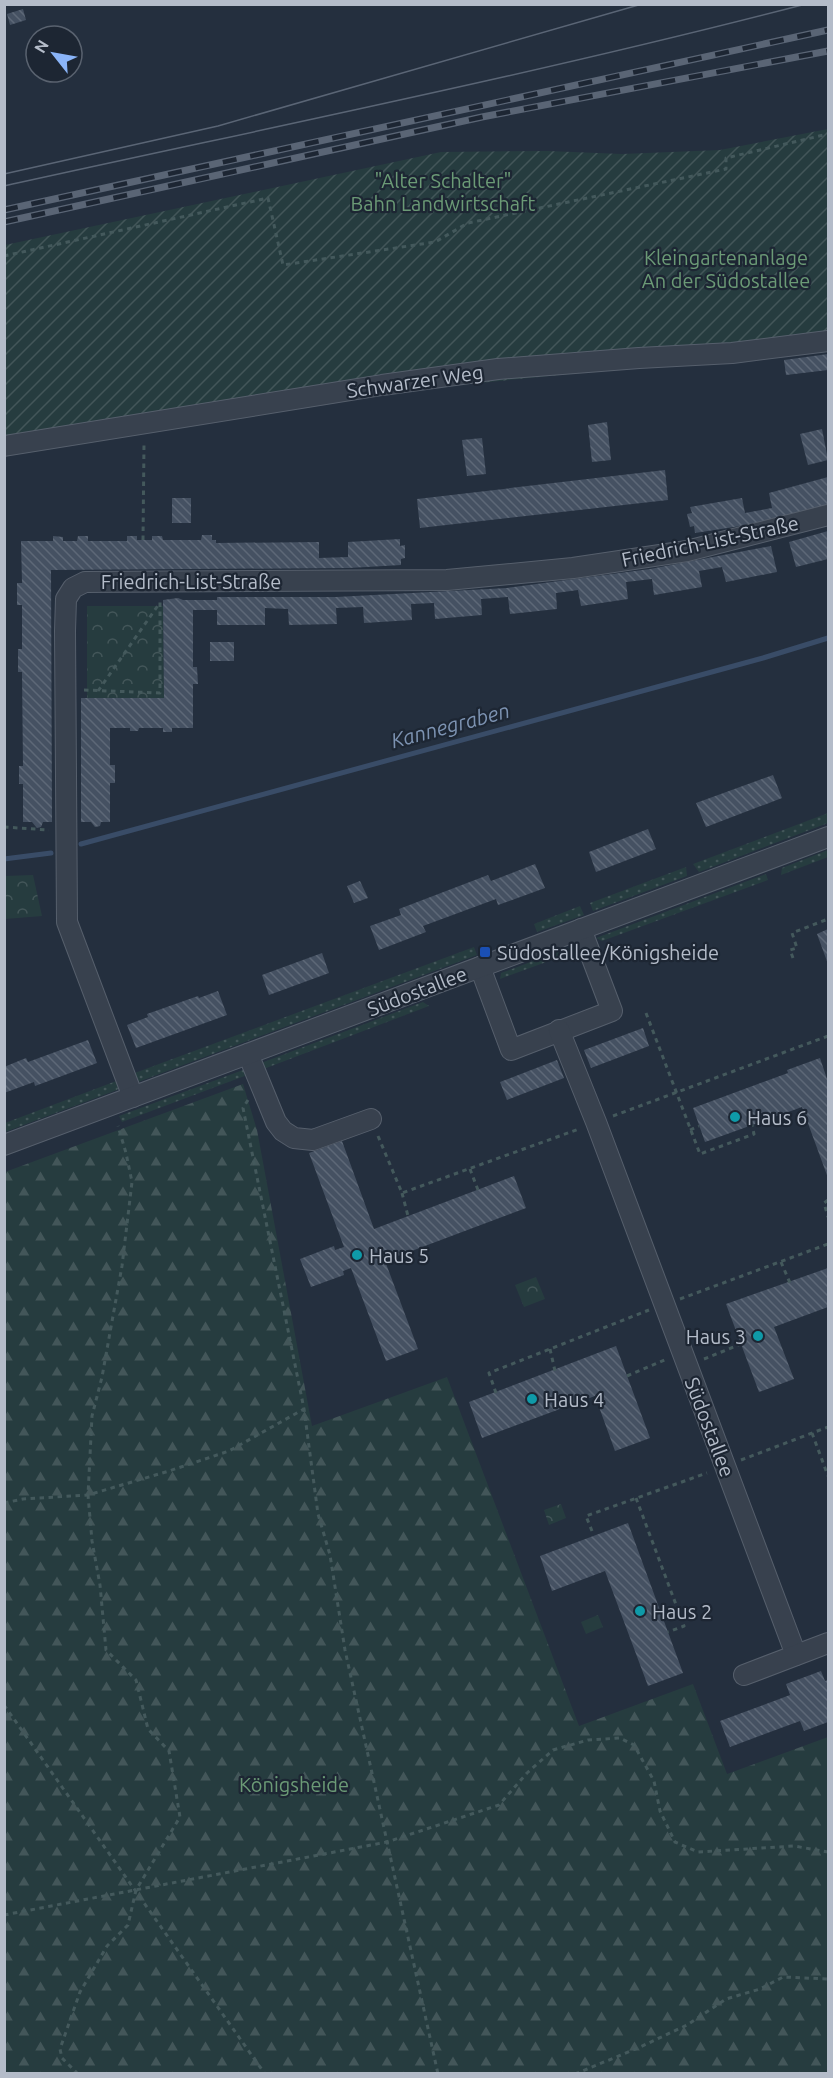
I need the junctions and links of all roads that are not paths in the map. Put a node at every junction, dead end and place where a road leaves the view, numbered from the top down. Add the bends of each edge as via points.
1 (828, 341) edge
2 (4, 446) edge
3 (828, 515) edge
4 (828, 837) edge
5 (581, 929) junction
6 (480, 968) junction
7 (559, 1030) junction
8 (248, 1054) junction
9 (133, 1097) junction
10 (371, 1119) road end
11 (4, 1146) edge
12 (828, 1642) edge
13 (796, 1655) junction
14 (744, 1675) dead end

1 - 2 street, Schwarzer Weg via 498,369
3 - 9 street, Friedrich-List-Straße via 687,550 573,568 447,580 160,580 85,582 73,588 66,599 64,689 67,922
4 - 5 street, Südostallee
5 - 6 street, Südostallee
5 - 7 street via 612,1011
6 - 7 street via 511,1050
6 - 8 street, Südostallee
7 - 13 street, Südostallee
8 - 9 street, Südostallee
8 - 10 street via 276,1122 294,1138 313,1140
9 - 11 street, Südostallee
12 - 13 street
13 - 14 street

